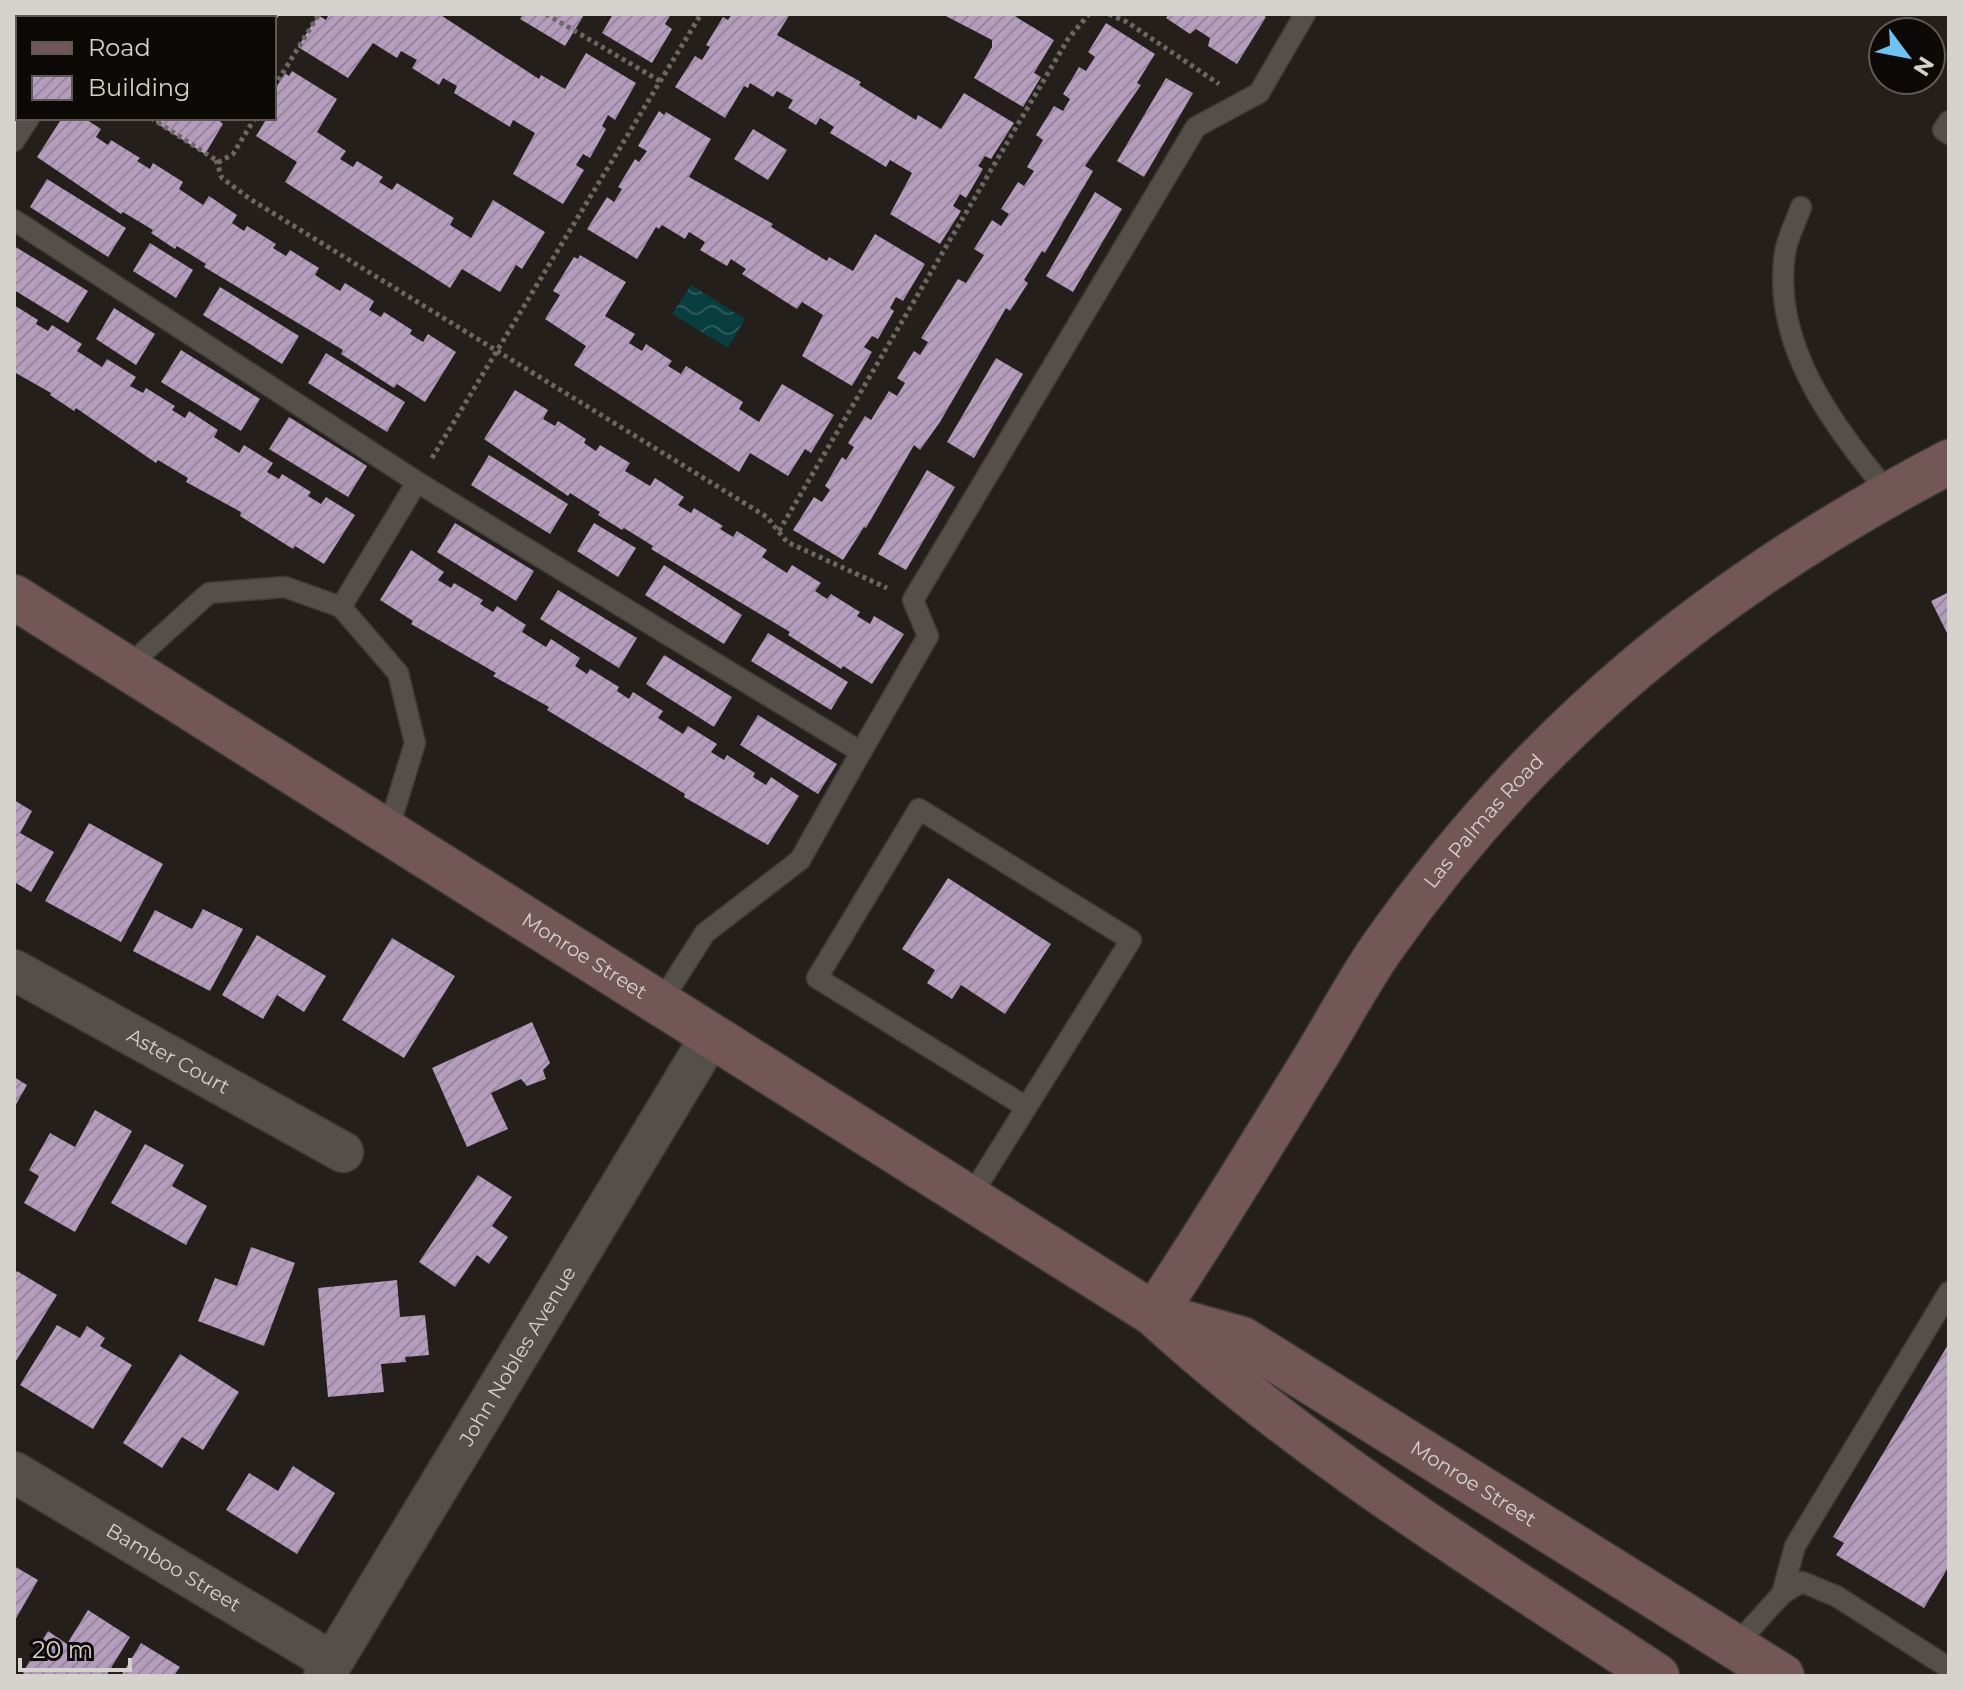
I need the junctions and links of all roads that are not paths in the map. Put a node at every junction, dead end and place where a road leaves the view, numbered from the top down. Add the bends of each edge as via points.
1 (1305, 14) edge
2 (28, 120) edge
3 (1949, 121) edge
4 (1949, 134) edge
5 (14, 141) edge
6 (1801, 207) dead end
7 (14, 220) edge
8 (1949, 462) edge
9 (417, 482) junction
10 (1889, 493) junction
11 (14, 597) edge
12 (341, 607) junction
13 (127, 667) junction
14 (861, 752) junction
15 (388, 831) junction
16 (14, 970) edge
17 (659, 1005) junction
18 (711, 1036) junction
19 (1026, 1107) junction
20 (343, 1152) dead end
21 (969, 1199) junction
22 (1949, 1292) edge
23 (1154, 1314) junction
24 (14, 1472) edge
25 (1782, 1594) junction
26 (1734, 1647) junction
27 (1949, 1668) edge
28 (328, 1669) edge
29 (1657, 1676) edge
30 (1782, 1676) edge

1 - 14 lane via 1259,93 1196,127 913,600 928,636
2 - 5 lane
3 - 4 lane via 1943,130
6 - 10 lane via 1785,253 1787,318 1817,392 1845,440
7 - 9 lane
8 - 10 main road, Las Palmas Road
9 - 12 lane
9 - 14 lane
10 - 23 main road, Las Palmas Road via 1787,553 1653,651 1532,764 1477,824 1379,952
11 - 13 main road, Monroe Street
12 - 13 lane via 285,587 209,593
12 - 15 lane via 398,673 415,743
13 - 15 main road, Monroe Street
14 - 17 lane via 800,860 705,933
15 - 17 main road, Monroe Street
16 - 20 street, Aster Court
17 - 18 main road, Monroe Street
18 - 21 main road, Monroe Street
18 - 28 street, John Nobles Avenue
19 - 19 lane via 1131,940 919,809 817,978
19 - 21 lane
21 - 23 main road, Monroe Street
22 - 25 lane via 1795,1546
23 - 26 main road, Monroe Street via 1242,1339
23 - 29 main road, Monroe Street via 1224,1378 1436,1530
24 - 28 street, Bamboo Street
25 - 26 lane
25 - 27 lane via 1802,1582 1836,1596
26 - 30 main road, Monroe Street

